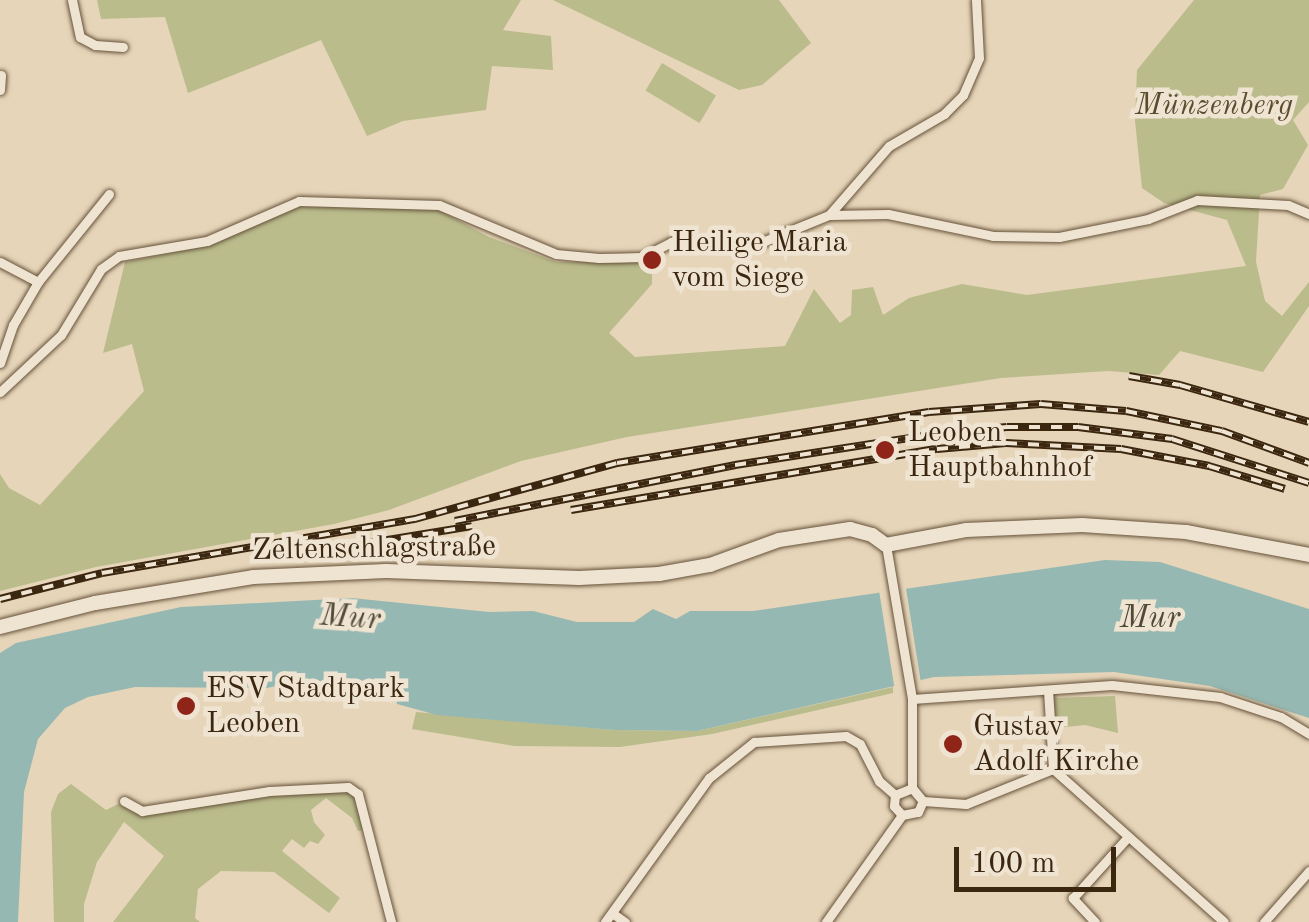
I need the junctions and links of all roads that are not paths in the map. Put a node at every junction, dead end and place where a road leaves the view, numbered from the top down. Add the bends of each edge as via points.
1 (72, 0) edge
2 (976, 0) edge
3 (124, 47) dead end
4 (1, 75) edge
5 (0, 90) edge
6 (110, 194) dead end
7 (829, 214) junction
8 (1309, 214) edge
9 (0, 262) edge
10 (38, 282) junction
11 (0, 363) edge
12 (0, 392) edge
13 (886, 545) junction
14 (1309, 555) edge
15 (0, 626) edge
16 (1048, 690) junction
17 (911, 694) junction
18 (1309, 734) edge
19 (1053, 769) junction
20 (912, 788) junction
21 (896, 795) junction
22 (124, 801) dead end
23 (923, 801) junction
24 (902, 815) junction
25 (1128, 837) junction
26 (1309, 871) edge
27 (612, 912) junction
28 (390, 922) edge
29 (605, 922) edge
30 (625, 922) edge
31 (826, 922) edge
32 (1095, 922) edge
33 (1224, 922) edge
34 (1264, 922) edge

1 - 3 street via 80,37
2 - 7 street via 979,58 963,94 944,114 889,146
4 - 5 street
6 - 10 street
7 - 8 street via 888,214 993,236 1058,238 1148,219 1196,200 1288,205
7 - 12 street via 755,246 671,242 642,257 599,258 556,254 438,205 299,201 208,241 119,256 102,270 61,335
9 - 10 street
10 - 11 street
13 - 14 main road via 966,530 1082,525
13 - 15 main road, Zeltenschlagstraße via 850,530 779,540 710,564 617,578 434,570 253,577 95,602
13 - 17 street
16 - 17 street
16 - 18 street via 1112,685 1220,697 1281,716
16 - 19 street
17 - 20 street
19 - 23 street via 966,804
19 - 25 street
20 - 21 street
20 - 23 street
21 - 24 street via 894,806
21 - 27 street via 879,782 853,739 836,735 744,747 709,778
22 - 28 street via 142,811 269,790 348,787 358,794 373,835
23 - 24 street via 918,812
24 - 31 street
25 - 32 street via 1073,898
25 - 33 street
26 - 34 street
27 - 29 street
27 - 30 street

